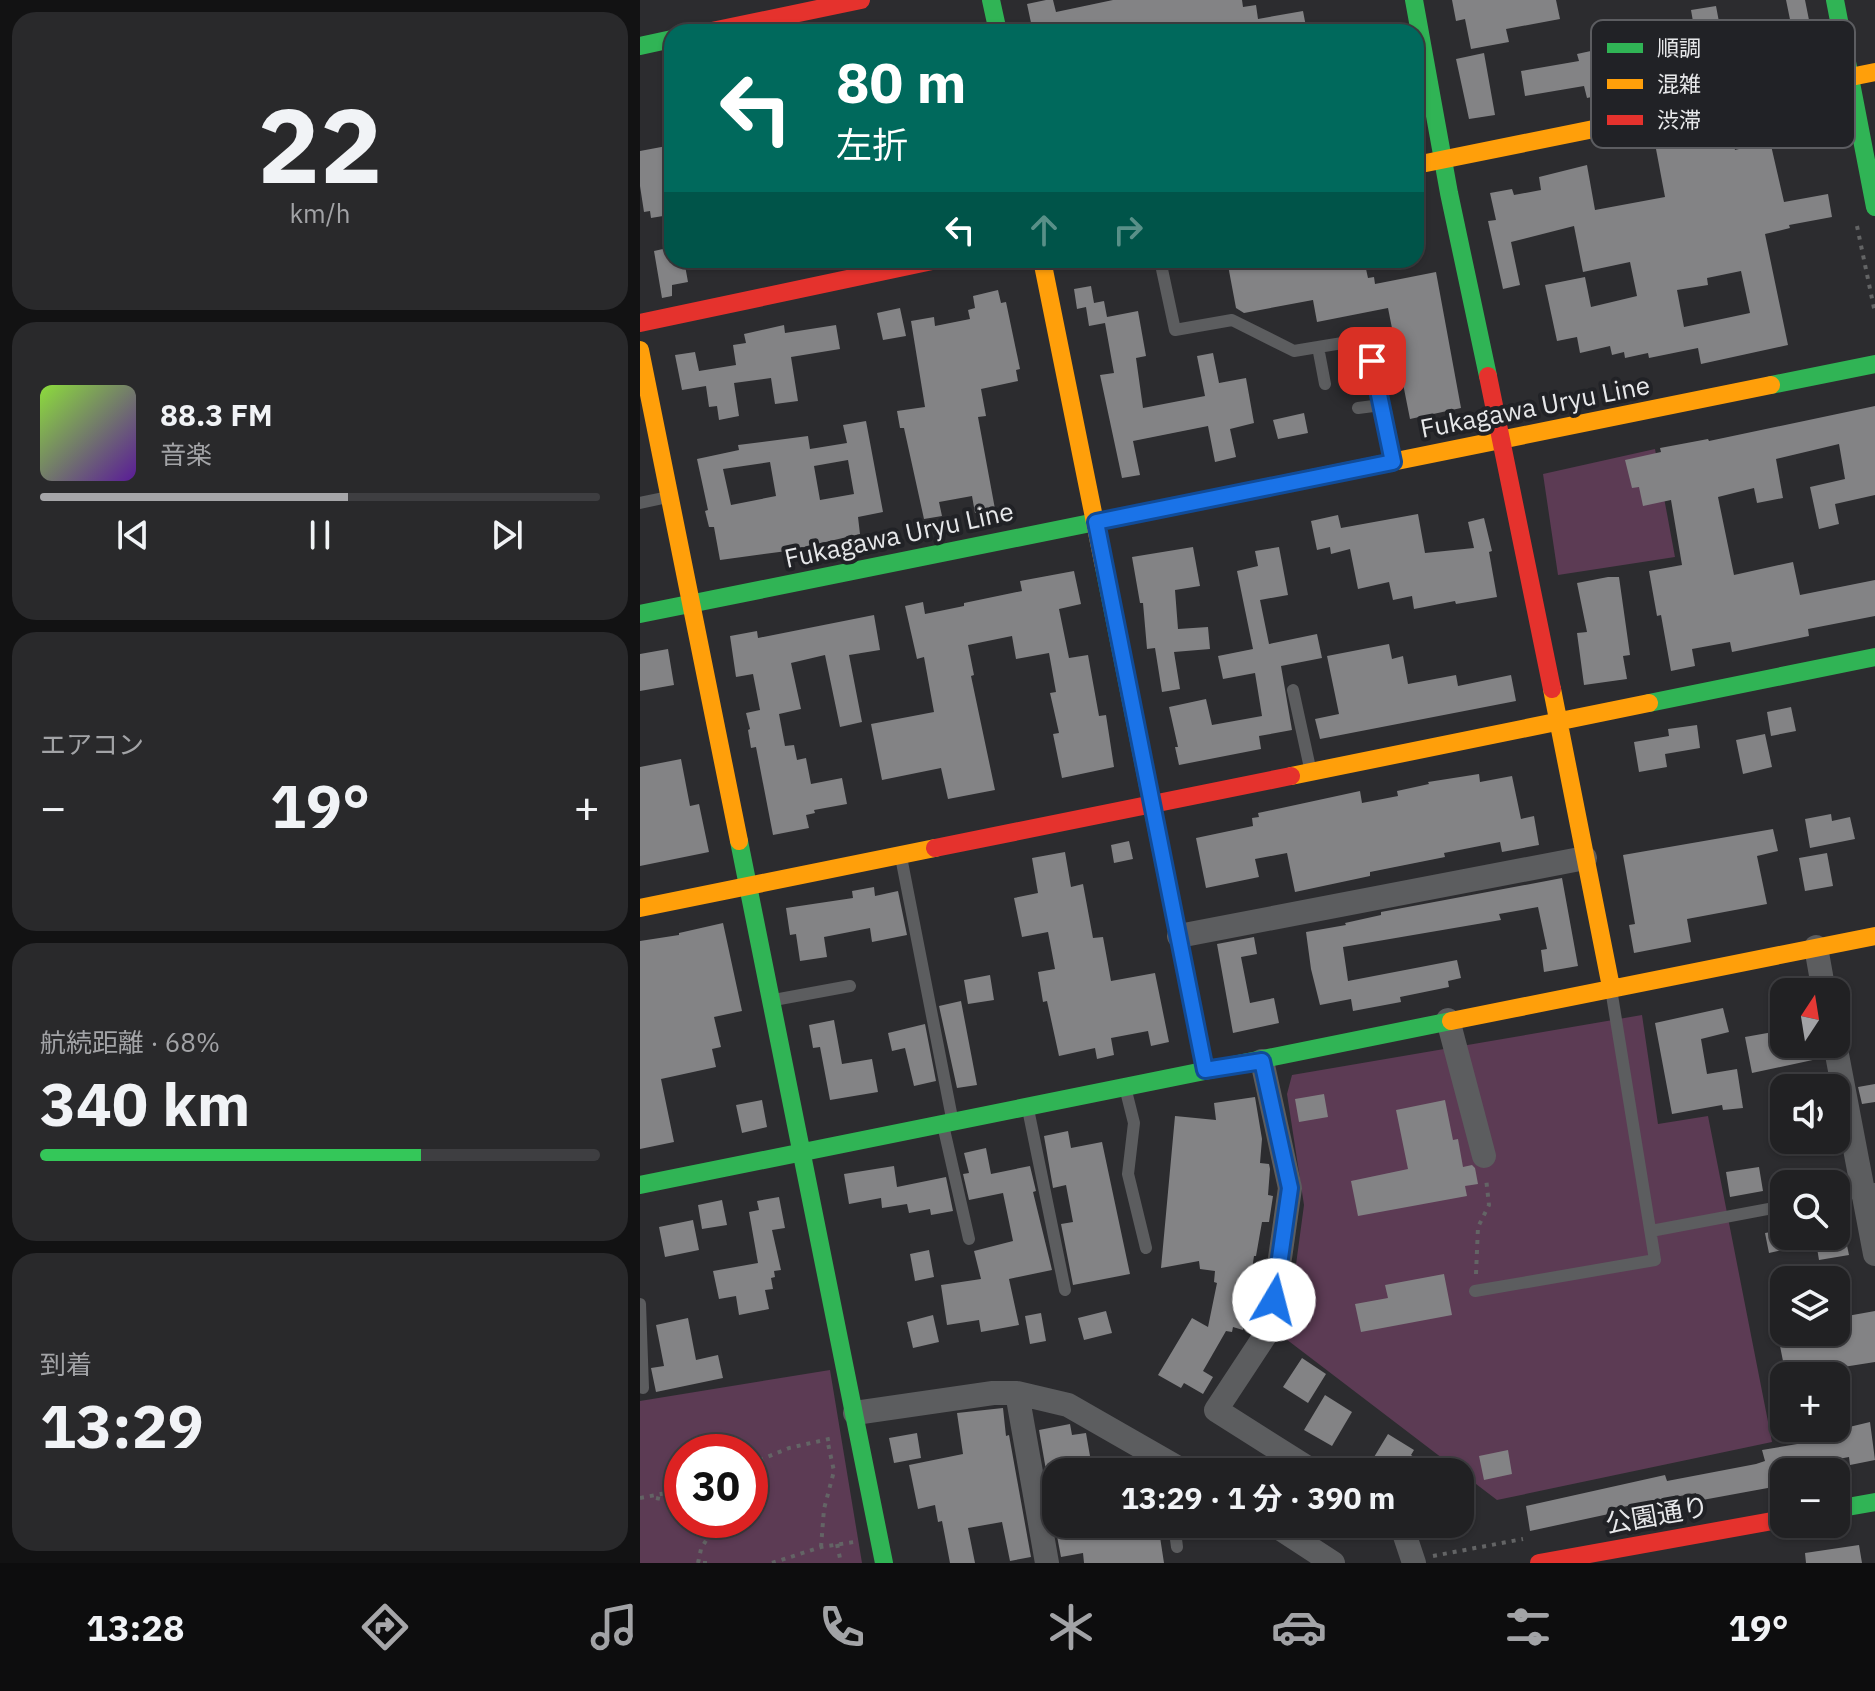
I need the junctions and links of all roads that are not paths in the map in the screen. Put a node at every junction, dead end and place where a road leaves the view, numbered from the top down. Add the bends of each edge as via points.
1 (861, 0) edge
2 (991, 0) edge
3 (1414, 0) edge
4 (1835, 0) edge
5 (1839, 20) edge
6 (746, 24) edge
7 (996, 24) edge
8 (1416, 24) edge
9 (664, 41) edge
10 (640, 46) edge
11 (1875, 72) edge
12 (1855, 77) edge
13 (1424, 81) edge
14 (1855, 108) edge
15 (1591, 130) edge
16 (1443, 160) junction
17 (1424, 164) edge
18 (1875, 207) edge
19 (899, 268) edge
20 (1044, 268) edge
21 (1162, 268) edge
22 (640, 323) edge
23 (1318, 347) junction
24 (640, 350) edge
25 (1875, 364) edge
26 (1325, 384) dead end
27 (1381, 405) junction
28 (1358, 408) dead end
29 (1502, 441) junction
30 (1393, 462) junction
31 (669, 497) junction
32 (640, 503) edge
33 (1096, 522) junction
34 (691, 604) junction
35 (640, 614) edge
36 (1875, 657) edge
37 (1293, 690) dead end
38 (1558, 722) junction
39 (1310, 771) junction
40 (1152, 802) junction
41 (900, 855) junction
42 (1585, 858) junction
43 (748, 886) junction
44 (640, 908) edge
45 (1179, 936) junction
46 (1875, 936) edge
47 (1816, 947) junction
48 (1822, 978) edge
49 (850, 986) dead end
50 (1611, 987) junction
51 (771, 1001) junction
52 (1448, 1020) junction
53 (1838, 1058) edge
54 (1262, 1061) junction
55 (1205, 1070) junction
56 (1125, 1086) junction
57 (1027, 1106) junction
58 (947, 1122) junction
59 (802, 1152) junction
60 (1484, 1156) road end
61 (640, 1185) edge
62 (1869, 1190) edge
63 (1770, 1209) edge
64 (1651, 1231) junction
65 (969, 1239) dead end
66 (1146, 1248) dead end
67 (1875, 1254) edge
68 (1065, 1290) dead end
69 (1475, 1291) road end
70 (640, 1304) edge
71 (643, 1388) dead end
72 (1017, 1393) junction
73 (857, 1422) junction
74 (1157, 1458) edge
75 (1292, 1458) edge
76 (1875, 1502) edge
77 (1850, 1506) edge
78 (1770, 1522) edge
79 (1176, 1538) edge
80 (1295, 1538) edge
81 (1406, 1538) edge
82 (1177, 1547) dead end
83 (884, 1563) edge
84 (1047, 1563) edge
85 (1333, 1563) edge
86 (1414, 1563) edge
87 (1539, 1563) edge

1 - 6 street
2 - 7 street
3 - 8 street
4 - 5 street
9 - 10 street
11 - 12 street
13 - 16 street
14 - 18 street
15 - 16 street
16 - 17 street
16 - 29 street
19 - 22 street
20 - 33 street
21 - 23 lane via 1175,330 1232,320 1294,351
23 - 26 lane
23 - 27 lane via 1367,339
24 - 31 street
25 - 29 street, Fukagawa Uryu Line
27 - 28 lane
27 - 30 lane
29 - 30 street, Fukagawa Uryu Line
29 - 38 street
30 - 33 street, Fukagawa Uryu Line
31 - 32 lane
31 - 34 street
33 - 34 street, Fukagawa Uryu Line
33 - 40 street
34 - 35 street, Fukagawa Uryu Line
34 - 43 street
36 - 38 street
37 - 39 lane
38 - 39 street
38 - 42 street
39 - 40 street
40 - 41 street
40 - 45 street
41 - 43 street
41 - 58 lane
42 - 45 street
42 - 50 street
43 - 44 street
43 - 51 street
45 - 55 street
46 - 47 street
47 - 48 street
47 - 50 street
49 - 51 lane
50 - 52 street
50 - 64 lane
51 - 59 street
52 - 54 street
52 - 60 street
53 - 62 street
54 - 55 street
54 - 75 street via 1290,1188 1270,1328 1216,1410
55 - 56 street
56 - 57 street
56 - 66 lane via 1134,1123 1128,1174
57 - 58 street
57 - 68 lane
58 - 59 street
58 - 65 lane
59 - 61 street
59 - 73 street
62 - 67 street
63 - 64 lane
64 - 69 lane via 1655,1260
70 - 71 lane
72 - 73 street via 993,1393
72 - 74 street via 1068,1405
72 - 84 street
73 - 83 street
76 - 77 street
78 - 87 street, 公園通り
79 - 82 lane
80 - 85 street
81 - 86 street

